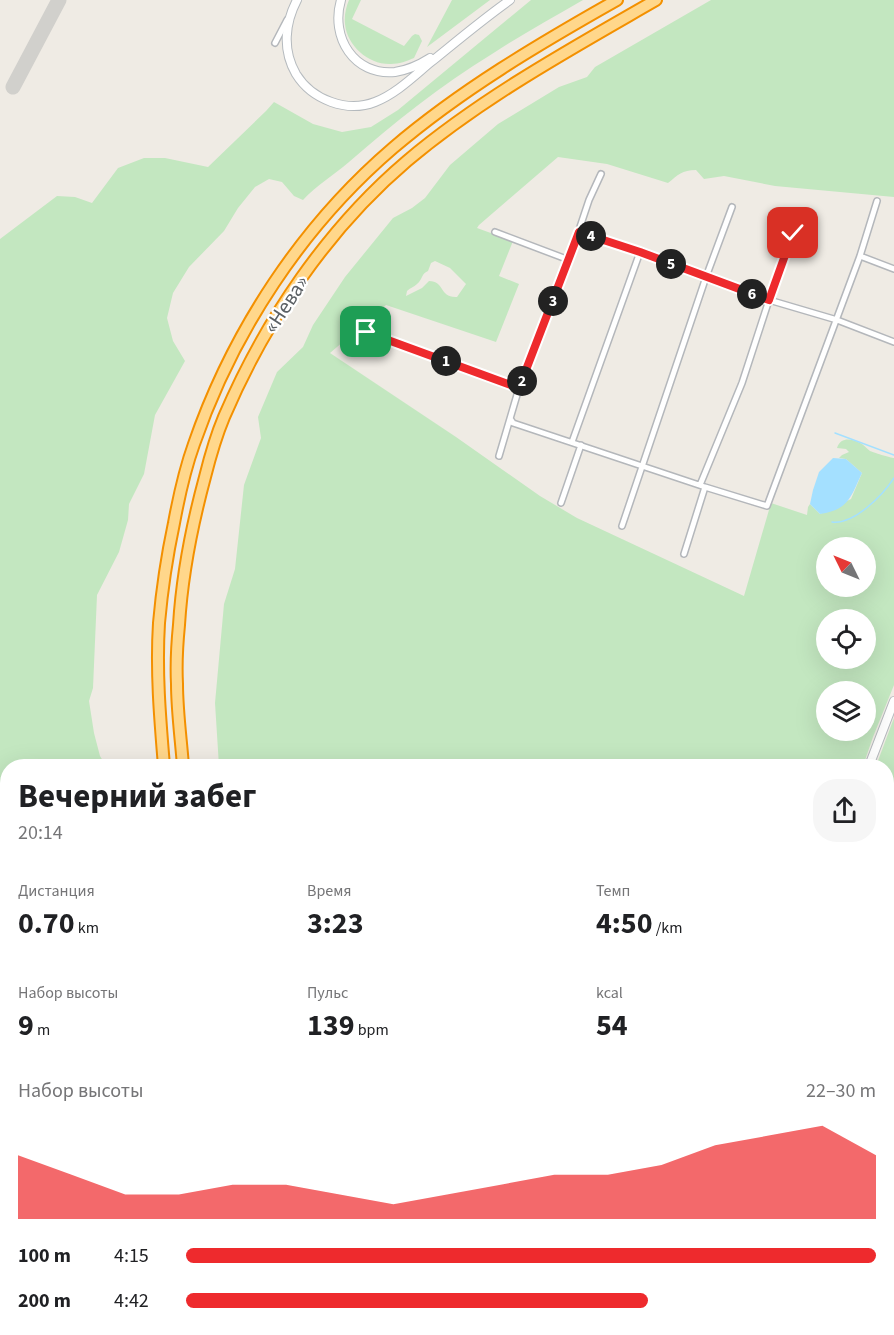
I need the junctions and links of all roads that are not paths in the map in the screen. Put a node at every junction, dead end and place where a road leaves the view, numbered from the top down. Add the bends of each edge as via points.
1 (341, 0) edge
2 (508, 0) edge
3 (617, 0) edge
4 (656, 0) edge
5 (295, 4) edge
6 (459, 39) junction
7 (275, 43) dead end
8 (601, 174) dead end
9 (877, 201) dead end
10 (732, 207) dead end
11 (495, 232) dead end
12 (579, 232) junction
13 (793, 233) dead end
14 (640, 252) junction
15 (860, 256) junction
16 (569, 260) junction
17 (894, 269) edge
18 (706, 277) junction
19 (769, 300) junction
20 (837, 320) junction
21 (366, 332) dead end
22 (894, 342) edge
23 (519, 388) junction
24 (511, 420) junction
25 (572, 442) junction
26 (581, 445) junction
27 (500, 456) dead end
28 (641, 465) junction
29 (702, 486) junction
30 (561, 503) dead end
31 (622, 526) dead end
32 (684, 554) dead end
33 (894, 701) edge
34 (164, 759) edge
35 (182, 759) edge
36 (872, 759) edge

1 - 6 street via 337,22 343,44 360,63 375,70 398,72 413,67
2 - 6 street
3 - 34 highway, «Нева» via 502,68 392,149 314,228 251,320 205,415 179,496 159,622
4 - 35 highway, «Нева» via 459,120 362,204 295,286 247,368 224,418 197,504 179,625 177,684
5 - 6 street via 286,35 297,77 323,99 341,105 376,102
5 - 7 street
8 - 12 street
9 - 15 street
10 - 18 street
11 - 16 street
12 - 14 street
12 - 16 street
13 - 19 street
14 - 18 street
14 - 25 street
15 - 17 street
15 - 20 street
16 - 23 street
18 - 19 street
18 - 28 street
19 - 20 street
19 - 29 street
20 - 22 street
20 - 29 street via 767,506
21 - 23 street
23 - 24 street
24 - 25 street
24 - 27 street
25 - 26 street
26 - 28 street
26 - 30 street
28 - 29 street
28 - 31 street
29 - 32 street
33 - 36 street

